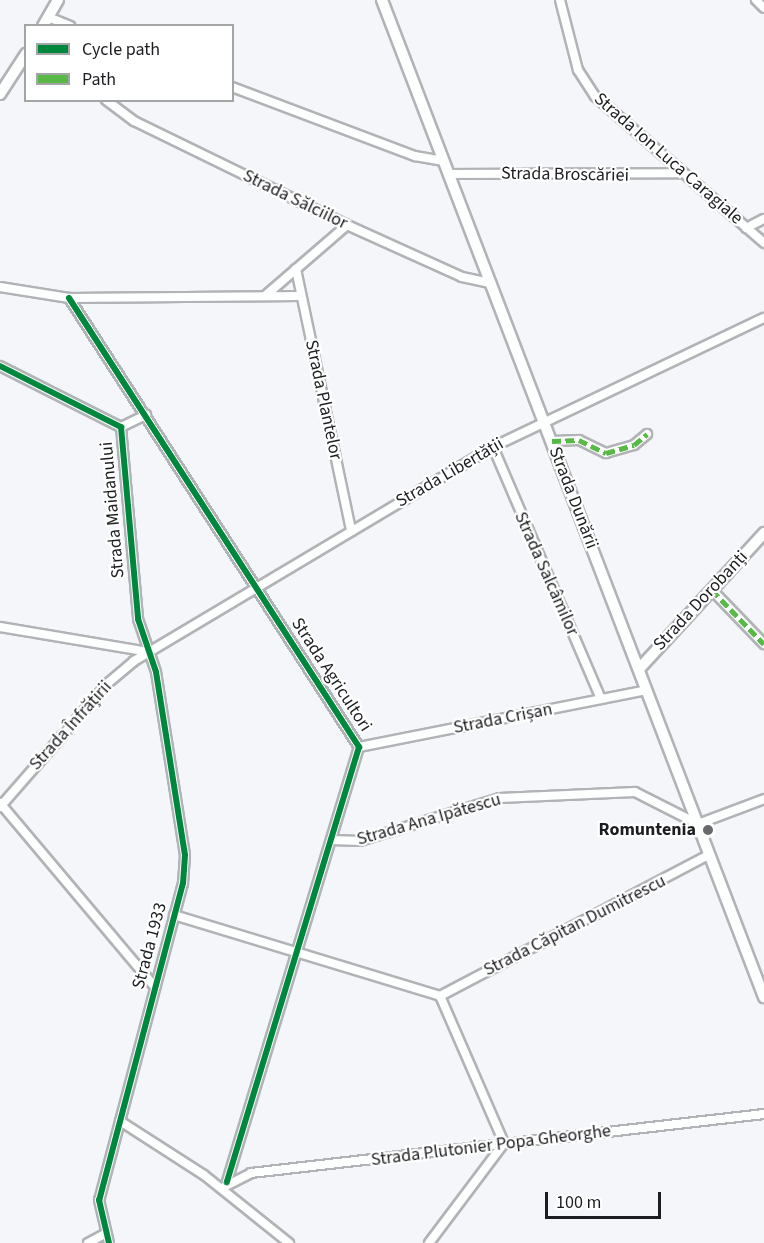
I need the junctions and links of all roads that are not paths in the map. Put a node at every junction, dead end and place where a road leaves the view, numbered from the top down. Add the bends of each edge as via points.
1 (58, 0) edge
2 (382, 0) edge
3 (560, 0) edge
4 (756, 0) edge
5 (764, 8) edge
6 (46, 21) edge
7 (24, 57) edge
8 (234, 88) edge
9 (0, 94) edge
10 (109, 102) edge
11 (444, 161) junction
12 (681, 173) junction
13 (448, 174) junction
14 (764, 219) edge
15 (347, 225) junction
16 (746, 228) junction
17 (764, 243) edge
18 (296, 269) junction
19 (491, 283) junction
20 (0, 287) edge
21 (266, 295) junction
22 (301, 296) junction
23 (69, 298) junction
24 (764, 318) edge
25 (0, 366) edge
26 (146, 416) junction
27 (544, 421) junction
28 (121, 428) junction
29 (647, 434) dead end
30 (552, 441) junction
31 (493, 447) junction
32 (351, 531) junction
33 (764, 533) edge
34 (256, 587) junction
35 (712, 590) junction
36 (0, 627) edge
37 (764, 644) edge
38 (149, 652) junction
39 (639, 669) junction
40 (646, 690) junction
41 (601, 699) junction
42 (359, 747) junction
43 (764, 799) edge
44 (1, 804) edge
45 (698, 824) junction
46 (332, 840) junction
47 (710, 855) junction
48 (174, 915) junction
49 (298, 951) junction
50 (155, 987) junction
51 (440, 996) junction
52 (764, 997) edge
53 (764, 1114) edge
54 (120, 1121) junction
55 (504, 1143) junction
56 (224, 1185) junction
57 (105, 1234) junction
58 (88, 1243) edge
59 (109, 1243) edge
60 (289, 1243) edge
61 (429, 1243) edge

1 - 6 main road
2 - 11 main road, Strada Dunării
3 - 12 street, Strada Ion Luca Caragiale via 585,83
4 - 5 street
7 - 9 main road
8 - 11 street via 415,156
10 - 15 street, Strada Sălciilor via 134,121
11 - 13 main road, Strada Dunării
12 - 13 street, Strada Broscăriei
12 - 16 street, Strada Ion Luca Caragiale
13 - 19 main road, Strada Dunării
14 - 16 street
15 - 18 street
15 - 19 street, Strada Sălciilor via 462,277
16 - 17 street, Strada Ion Luca Caragiale
18 - 21 street
18 - 22 street, Strada Plantelor
19 - 27 main road, Strada Dunării
20 - 23 street
21 - 22 street
21 - 23 street
22 - 32 street, Strada Plantelor
23 - 26 street, Strada Agricultori
24 - 27 street, Strada Libertății
25 - 28 street, Strada Maidanului
26 - 28 street
26 - 34 street, Strada Agricultori
27 - 30 main road, Strada Dunării
27 - 31 street, Strada Libertății
28 - 38 street, Strada Maidanului via 138,619
29 - 30 street via 634,445 606,453 579,440
30 - 39 main road, Strada Dunării
31 - 32 street, Strada Libertății
31 - 41 street, Strada Salcâmilor
32 - 34 street, Strada Libertății
33 - 35 main road, Strada Dorobanți
34 - 38 street, Strada Libertății
34 - 42 street, Strada Agricultori
35 - 37 street
35 - 39 main road, Strada Dorobanți
36 - 38 street via 120,644
38 - 44 street, Strada Înfrățirii via 108,683
38 - 48 street, Strada 1933 via 185,855
39 - 40 main road, Strada Dunării
40 - 41 street, Strada Crișan
40 - 45 main road, Strada Dunării
41 - 42 street, Strada Crișan
42 - 46 street, Strada Agricultori
43 - 45 street
44 - 50 street
45 - 46 street, Strada Ana Ipătescu via 643,794 615,792 500,798 352,843
45 - 47 main road, Strada Dunării
46 - 49 street, Strada Agricultori
47 - 51 street, Strada Căpitan Dumitrescu
47 - 52 main road, Strada Dunării
48 - 49 street
48 - 50 street, Strada 1933
49 - 51 street
49 - 56 street, Strada Agricultori
50 - 54 street, Strada 1933
51 - 55 street
53 - 55 street, Strada Plutonier Popa Gheorghe
54 - 56 street
54 - 57 street, Strada 1933 via 99,1200
55 - 56 street, Strada Plutonier Popa Gheorghe via 251,1173
55 - 61 street
56 - 60 street
57 - 58 street
57 - 59 street, Strada 1933

